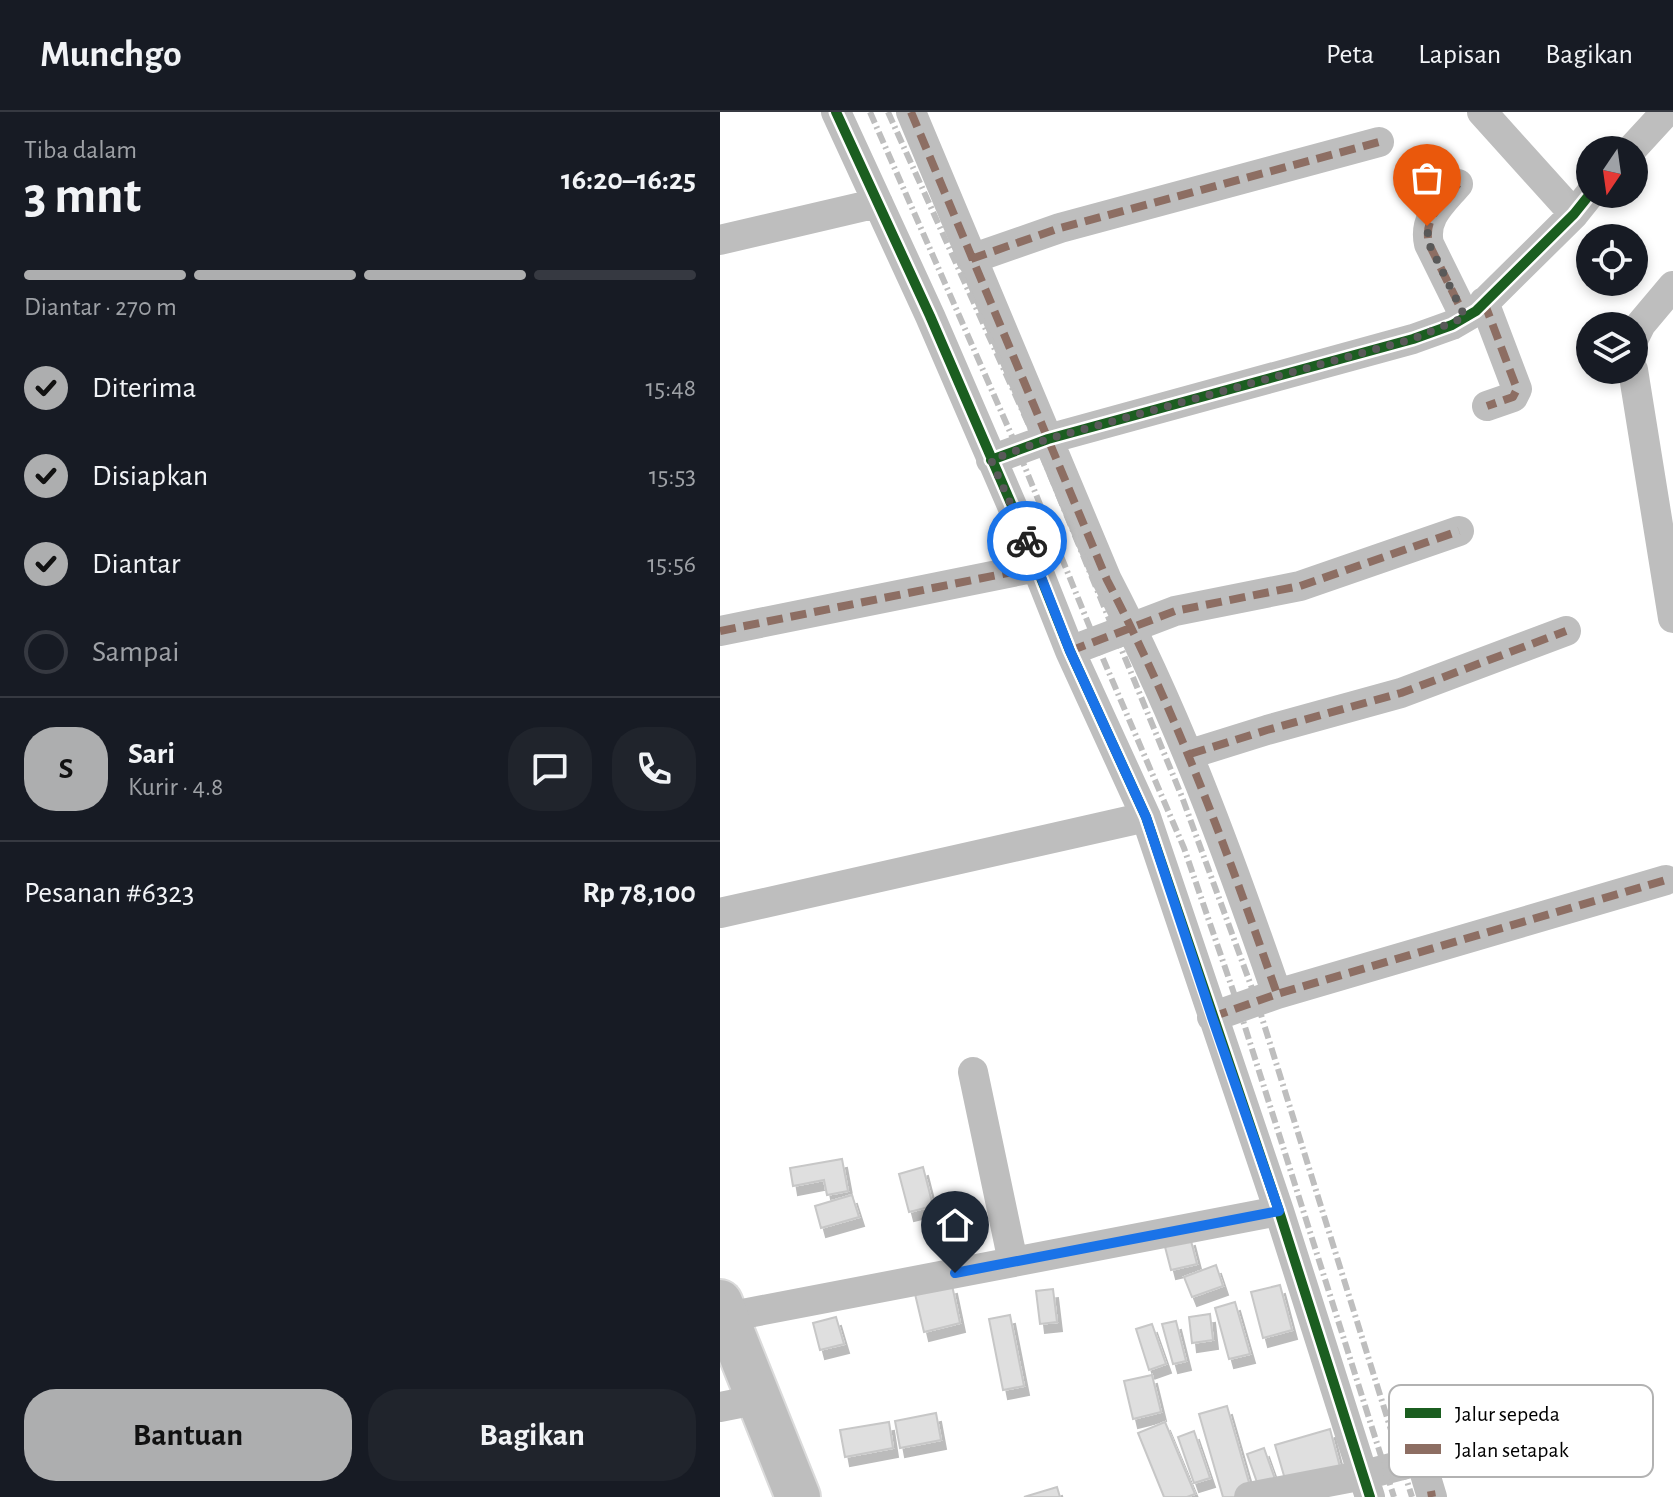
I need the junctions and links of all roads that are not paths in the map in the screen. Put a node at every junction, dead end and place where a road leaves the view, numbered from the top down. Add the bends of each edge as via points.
1 (836, 112) edge
2 (911, 112) edge
3 (1482, 112) edge
4 (1661, 114) edge
5 (1643, 136) edge
6 (1379, 142) dead end
7 (1458, 184) dead end
8 (1576, 198) edge
9 (878, 203) junction
10 (1578, 208) edge
11 (720, 240) edge
12 (971, 259) junction
13 (1673, 286) edge
14 (1474, 310) junction
15 (1648, 316) edge
16 (1636, 384) edge
17 (1487, 406) dead end
18 (1048, 439) junction
19 (991, 460) junction
20 (1459, 531) dead end
21 (1037, 567) junction
22 (1669, 571) edge
23 (1673, 618) edge
24 (1131, 626) junction
25 (720, 631) edge
26 (1566, 631) dead end
27 (1070, 651) junction
28 (1190, 754) junction
29 (1146, 817) junction
30 (1666, 880) dead end
31 (720, 913) edge
32 (1277, 994) junction
33 (1212, 1017) junction
34 (973, 1072) dead end
35 (1279, 1211) junction
36 (1013, 1262) junction
37 (723, 1310) edge
38 (740, 1403) edge
39 (1389, 1475) edge
40 (1426, 1477) edge
41 (1367, 1486) edge
42 (798, 1497) edge
43 (1249, 1497) edge
44 (1432, 1497) edge

1 - 9 street
2 - 12 street
3 - 8 street
4 - 5 street
6 - 12 street via 1060,228
7 - 14 street via 1434,212 1427,232 1429,244
9 - 11 street
9 - 19 street
10 - 14 street
12 - 18 street
13 - 15 street
14 - 17 street via 1517,389 1513,397
14 - 18 street via 1413,339
16 - 22 street
18 - 19 street
18 - 24 street
19 - 21 street
20 - 24 street via 1300,586 1175,611
21 - 25 street
21 - 27 street
22 - 23 street
24 - 27 street
24 - 28 street
26 - 28 street via 1401,693
27 - 29 street
28 - 32 street
29 - 31 street
29 - 33 street
30 - 32 street
32 - 33 street
33 - 35 street
34 - 36 street
35 - 36 street
35 - 41 street
36 - 37 street
37 - 38 highway
38 - 42 highway
39 - 41 street
40 - 44 street
41 - 43 street

